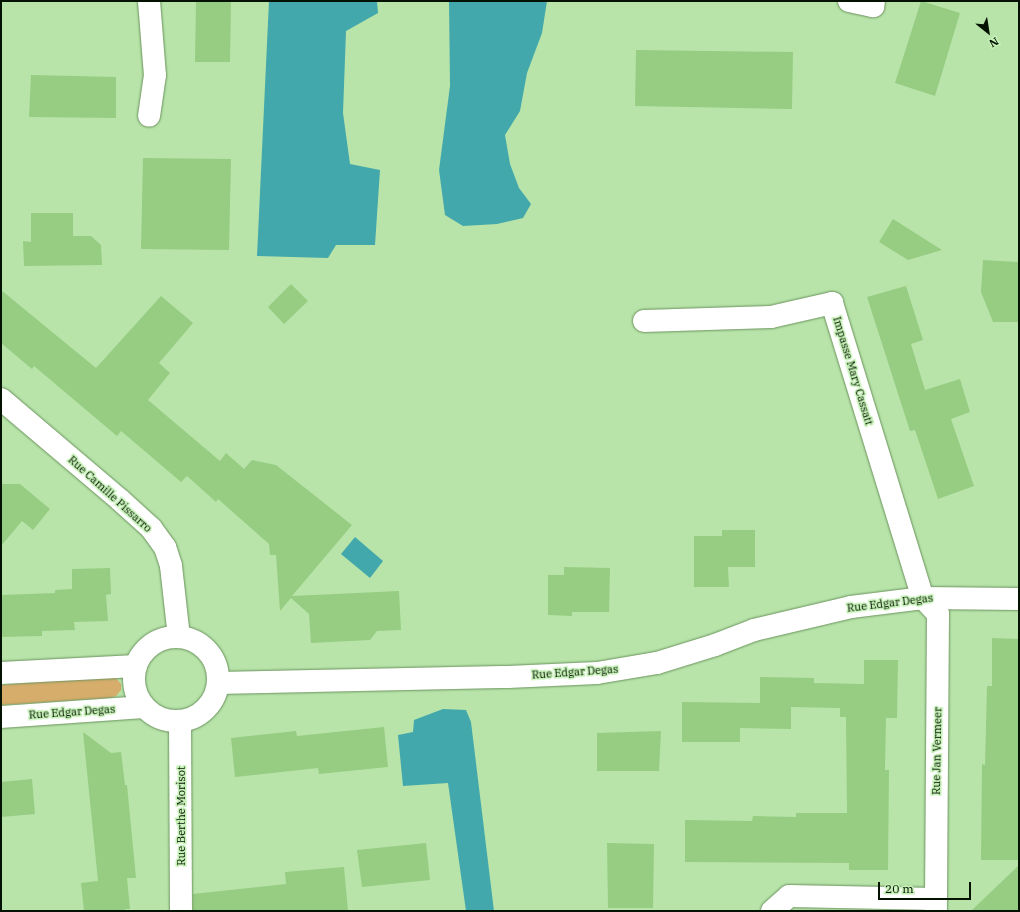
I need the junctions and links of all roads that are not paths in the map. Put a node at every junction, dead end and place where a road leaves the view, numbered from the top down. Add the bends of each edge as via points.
1 (149, 1) edge
2 (849, 1) edge
3 (874, 1) edge
4 (149, 116) dead end
5 (644, 321) dead end
6 (1, 399) edge
7 (923, 598) junction
8 (1019, 599) edge
9 (179, 637) junction
10 (136, 666) junction
11 (1, 673) edge
12 (218, 684) junction
13 (144, 707) junction
14 (1, 717) edge
15 (180, 721) junction
16 (936, 905) edge
17 (181, 911) edge
18 (772, 911) edge

1 - 4 street via 155,75
2 - 3 street via 873,6
5 - 7 street, Impasse Mary Cassatt via 771,317 832,303
6 - 9 street, Rue Camille Pissarro via 151,528 165,547 171,566
7 - 8 street, Rue Edgar Degas
7 - 12 street, Rue Edgar Degas via 851,607 807,616 754,630 657,663 597,673
7 - 16 street, Rue Jan Vermeer via 938,614
9 - 10 street via 166,638 154,644 143,653
9 - 12 street via 192,640 204,647 217,670
10 - 11 street
10 - 13 street via 133,680 136,695
12 - 15 street via 207,708 197,716
13 - 14 street, Rue Edgar Degas
13 - 15 street via 155,716 169,721
15 - 17 street, Rue Berthe Morisot
16 - 18 street via 789,896

